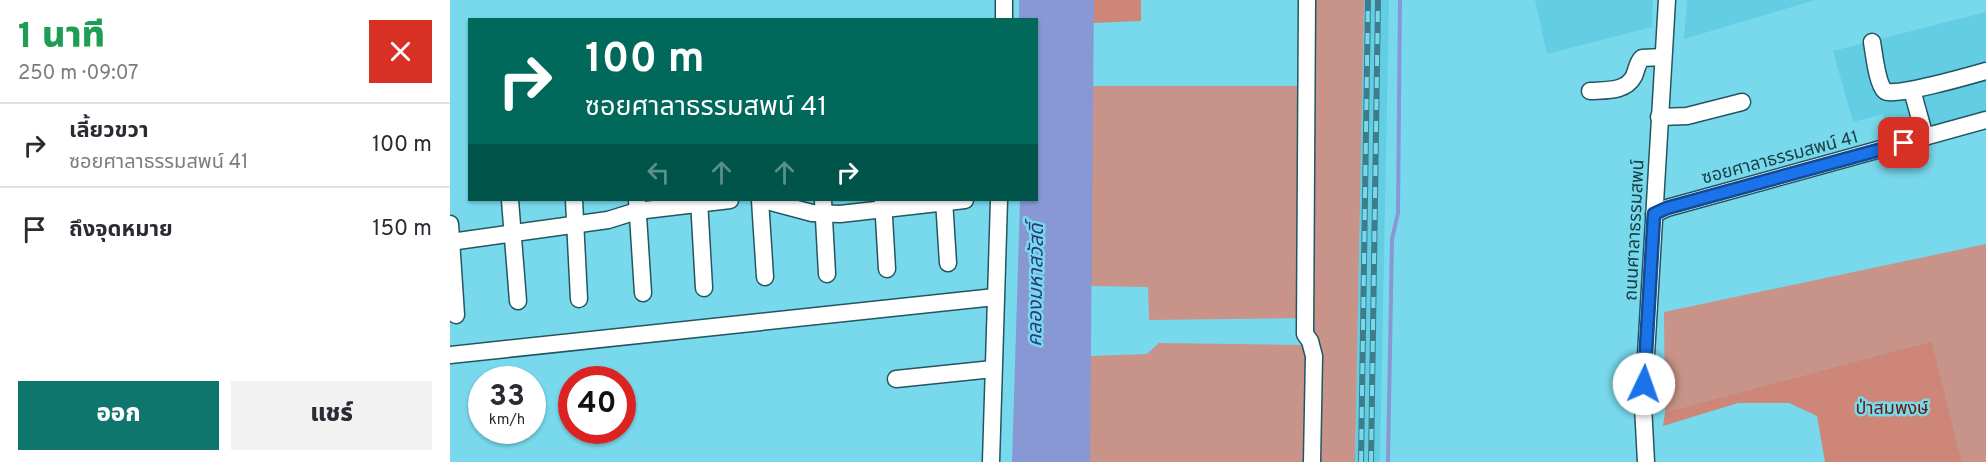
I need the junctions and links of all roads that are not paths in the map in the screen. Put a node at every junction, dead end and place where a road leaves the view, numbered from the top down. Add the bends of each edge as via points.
1 (1004, 0) edge
2 (1307, 0) edge
3 (1667, 0) edge
4 (1004, 18) edge
5 (1872, 42) dead end
6 (1664, 57) junction
7 (1986, 71) edge
8 (1912, 90) junction
9 (1590, 91) dead end
10 (1742, 102) dead end
11 (1659, 117) junction
12 (1986, 120) edge
13 (1925, 137) junction
14 (510, 201) edge
15 (574, 201) edge
16 (699, 201) edge
17 (761, 201) edge
18 (765, 201) edge
19 (944, 201) edge
20 (999, 201) edge
21 (884, 204) edge
22 (637, 205) edge
23 (823, 206) edge
24 (1654, 214) junction
25 (450, 224) edge
26 (576, 225) junction
27 (513, 234) junction
28 (451, 242) edge
29 (948, 263) dead end
30 (887, 269) dead end
31 (827, 274) dead end
32 (765, 277) dead end
33 (704, 288) dead end
34 (643, 293) dead end
35 (995, 297) junction
36 (579, 299) dead end
37 (518, 301) dead end
38 (456, 315) dead end
39 (450, 355) edge
40 (993, 369) junction
41 (897, 378) dead end
42 (991, 462) edge
43 (1311, 462) edge
44 (1646, 462) edge

1 - 4 street
2 - 43 street via 1305,334 1314,356
3 - 6 street, ถนนศาลาธรรมสพน์
5 - 8 street via 1883,89 1892,94
6 - 9 street via 1642,58 1626,86
6 - 11 street, ถนนศาลาธรรมสพน์
7 - 8 street
8 - 13 street
10 - 11 street via 1687,116
11 - 24 street, ถนนศาลาธรรมสพน์
12 - 13 street, ซอยศาลาธรรมสพน์ 41
13 - 24 street, ซอยศาลาธรรมสพน์ 41
14 - 27 street
15 - 26 street
16 - 22 street
16 - 33 street
17 - 32 street
18 - 23 street via 812,213
19 - 21 street
19 - 29 street
20 - 35 street
21 - 23 street via 840,214
21 - 30 street
22 - 26 street via 608,220
22 - 34 street
23 - 31 street
24 - 44 street, ถนนศาลาธรรมสพน์ via 1643,406
25 - 28 street
26 - 27 street
26 - 36 street
27 - 28 street
27 - 37 street
28 - 38 street
35 - 39 street
35 - 40 street
40 - 41 street
40 - 42 street

